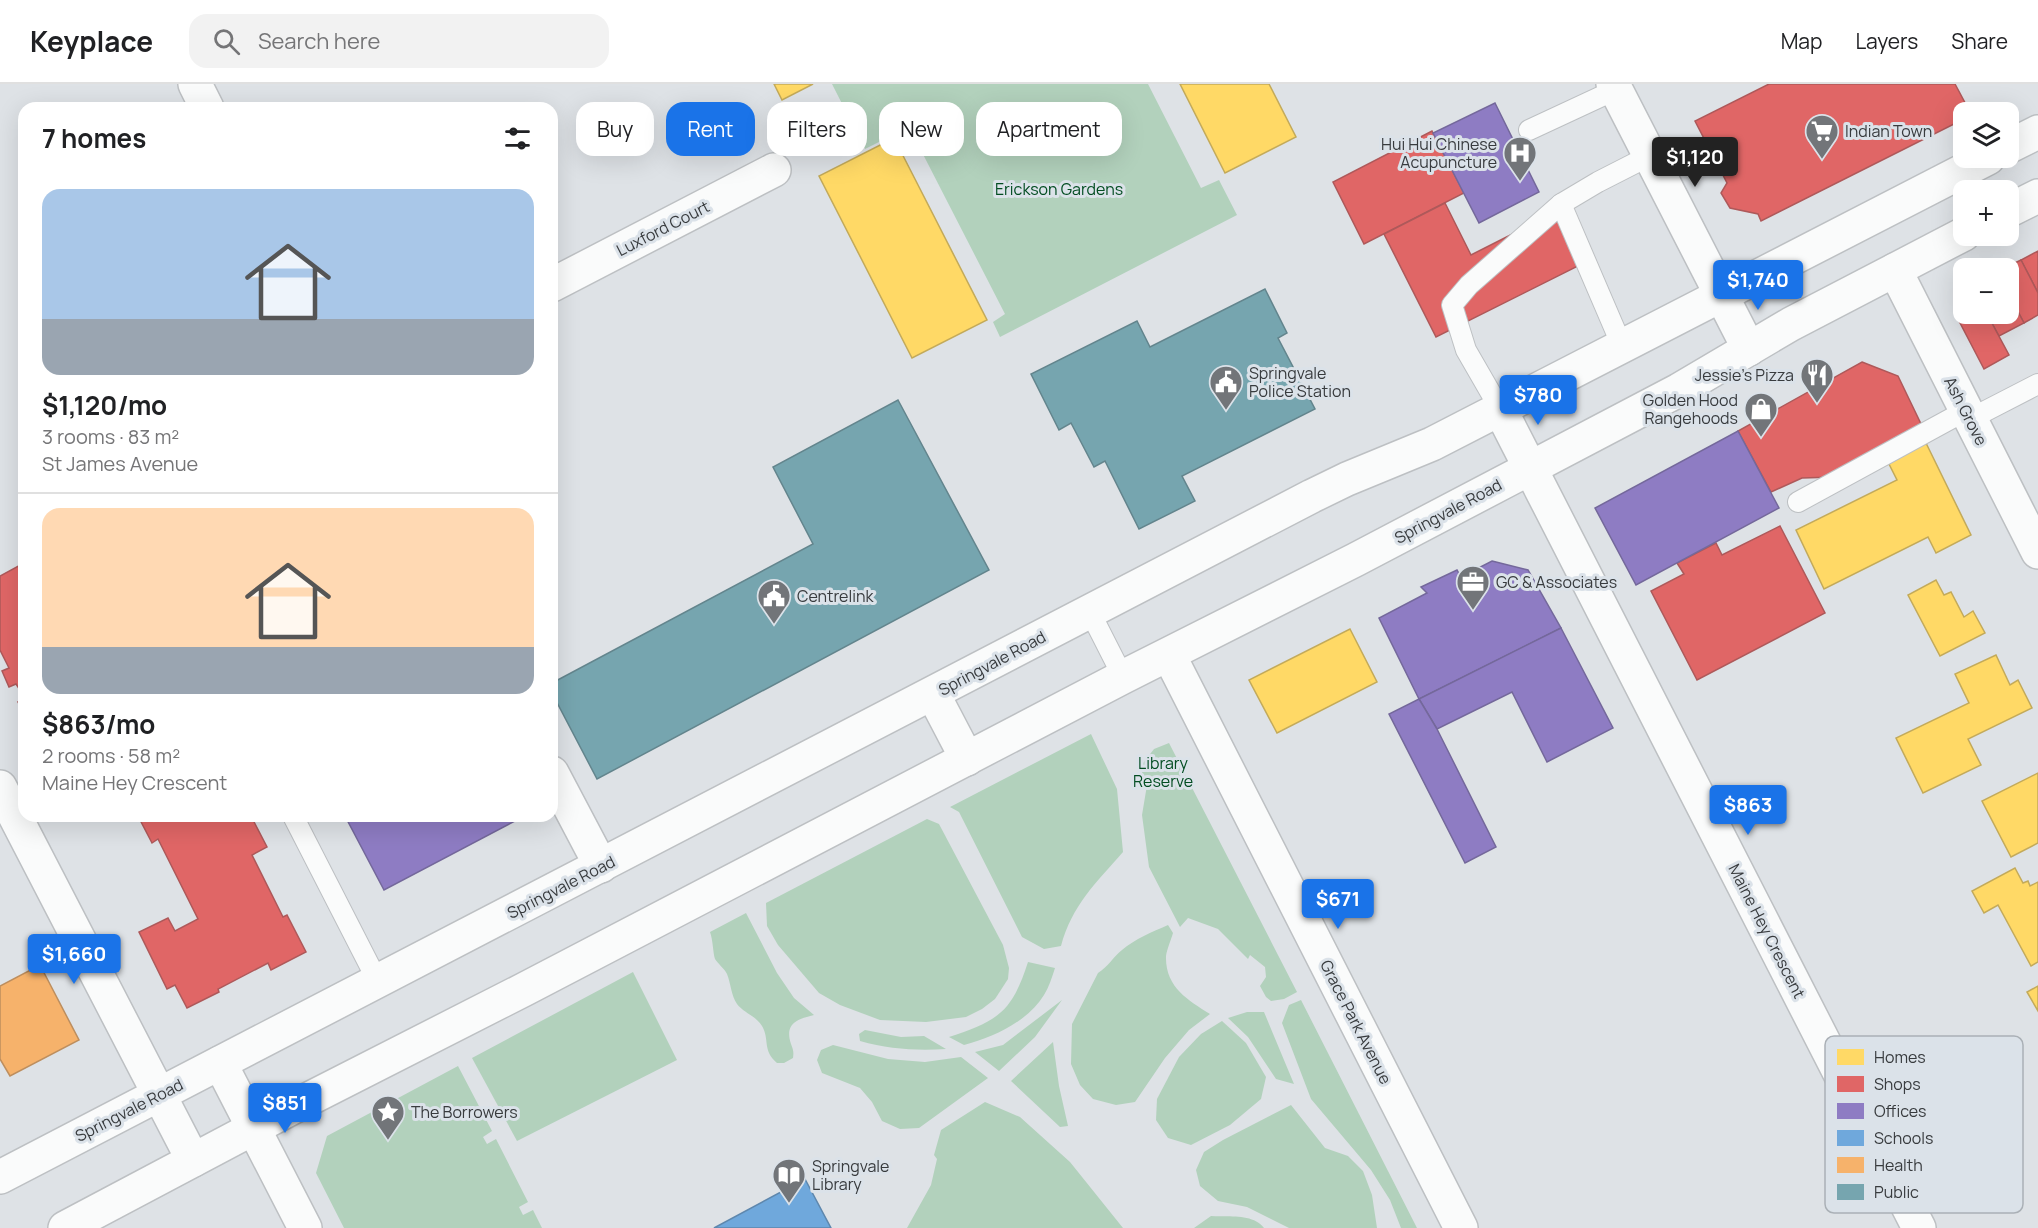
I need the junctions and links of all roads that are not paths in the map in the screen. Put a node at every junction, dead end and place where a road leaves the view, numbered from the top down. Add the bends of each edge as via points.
1 (195, 84) edge
2 (1614, 87) edge
3 (204, 102) edge
4 (1529, 130) dead end
5 (2038, 132) edge
6 (2019, 142) edge
7 (1649, 156) junction
8 (1969, 168) edge
9 (774, 170) dead end
10 (2038, 196) edge
11 (1561, 204) junction
12 (2019, 206) edge
13 (1953, 240) edge
14 (1895, 270) junction
15 (558, 282) edge
16 (1721, 296) junction
17 (1622, 346) junction
18 (1749, 350) junction
19 (2038, 384) edge
20 (1500, 410) junction
21 (1968, 415) junction
22 (1531, 467) junction
23 (1798, 502) dead end
24 (2038, 552) edge
25 (1090, 612) junction
26 (1168, 655) junction
27 (1123, 677) junction
28 (933, 694) junction
29 (967, 759) junction
30 (558, 784) edge
31 (0, 787) edge
32 (18, 822) edge
33 (18, 822) edge
34 (295, 822) edge
35 (601, 866) junction
36 (378, 982) junction
37 (1825, 1044) edge
38 (220, 1063) junction
39 (159, 1094) junction
40 (254, 1128) junction
41 (193, 1160) junction
42 (0, 1177) edge
43 (1911, 1213) edge
44 (65, 1228) edge
45 (305, 1228) edge
46 (1461, 1228) edge
47 (1919, 1228) edge

1 - 3 main road
2 - 4 lane
2 - 7 main road
5 - 6 main road
7 - 11 lane
7 - 16 main road
8 - 16 main road, Springvale Road
9 - 15 main road, Luxford Court
10 - 12 main road
11 - 17 lane
11 - 20 lane via 1469,285 1452,305 1466,350
13 - 14 main road, Springvale Road
14 - 18 main road, Springvale Road
14 - 21 main road, Ash Grove
16 - 17 main road, Springvale Road
16 - 18 main road
17 - 20 main road, Springvale Road
18 - 22 main road, Springvale Road
19 - 21 lane
20 - 22 main road, Maine Hey Crescent
20 - 25 main road, Springvale Road via 1330,487
21 - 23 lane
21 - 24 main road, Ash Grove
22 - 26 main road, Springvale Road
22 - 37 main road, Maine Hey Crescent
25 - 27 lane
25 - 28 main road, Springvale Road
26 - 27 main road, Springvale Road
26 - 46 main road, Grace Park Avenue
27 - 29 main road, Springvale Road
28 - 29 main road
28 - 35 main road, Springvale Road
29 - 40 main road, Springvale Road
30 - 35 main road
31 - 32 main road
33 - 39 main road
34 - 36 lane
35 - 36 main road, Springvale Road
36 - 38 main road, Springvale Road
38 - 39 main road, Springvale Road
38 - 40 main road
39 - 41 main road
39 - 42 main road, Springvale Road
40 - 41 main road, Springvale Road
40 - 45 main road
41 - 44 main road, Springvale Road
43 - 47 main road, Maine Hey Crescent

